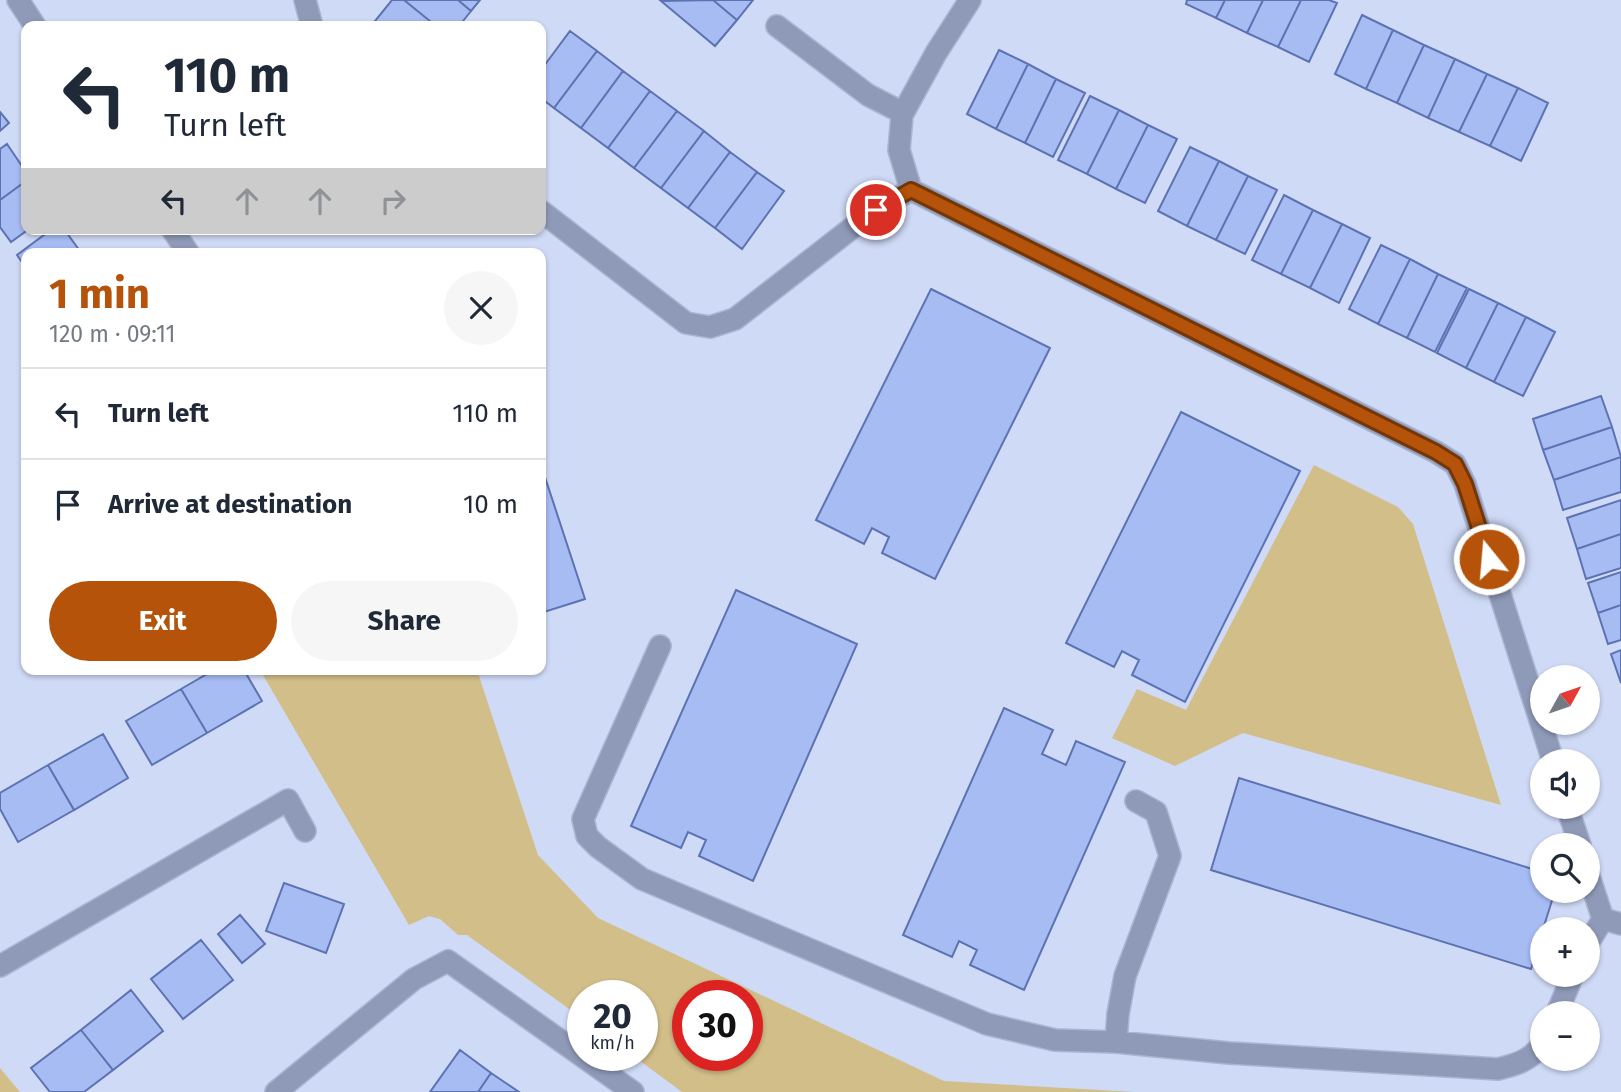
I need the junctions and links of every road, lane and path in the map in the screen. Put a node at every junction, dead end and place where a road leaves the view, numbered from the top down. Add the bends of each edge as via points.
1 (18, 0) edge
2 (305, 0) edge
3 (970, 0) edge
4 (32, 21) edge
5 (311, 21) edge
6 (777, 26) dead end
7 (903, 113) junction
8 (911, 190) junction
9 (546, 215) edge
10 (660, 646) dead end
11 (1549, 749) edge
12 (1136, 801) dead end
13 (305, 831) dead end
14 (1600, 897) edge
15 (1612, 921) edge
16 (0, 966) edge
17 (1116, 1042) junction
18 (1530, 1056) edge
19 (276, 1092) edge
20 (633, 1092) edge

1 - 4 street
2 - 5 street
3 - 7 street
6 - 7 street via 868,95
7 - 8 street via 899,150
8 - 9 street via 876,210 735,318 710,327 686,323
8 - 11 street via 1455,464
10 - 17 street via 583,819 587,836 598,847 642,879 987,1024 1055,1040
12 - 17 street via 1156,812 1170,856 1125,976
13 - 16 street via 288,800
14 - 15 street
17 - 18 street via 1497,1069 1515,1066
19 - 20 street via 414,979 449,961

